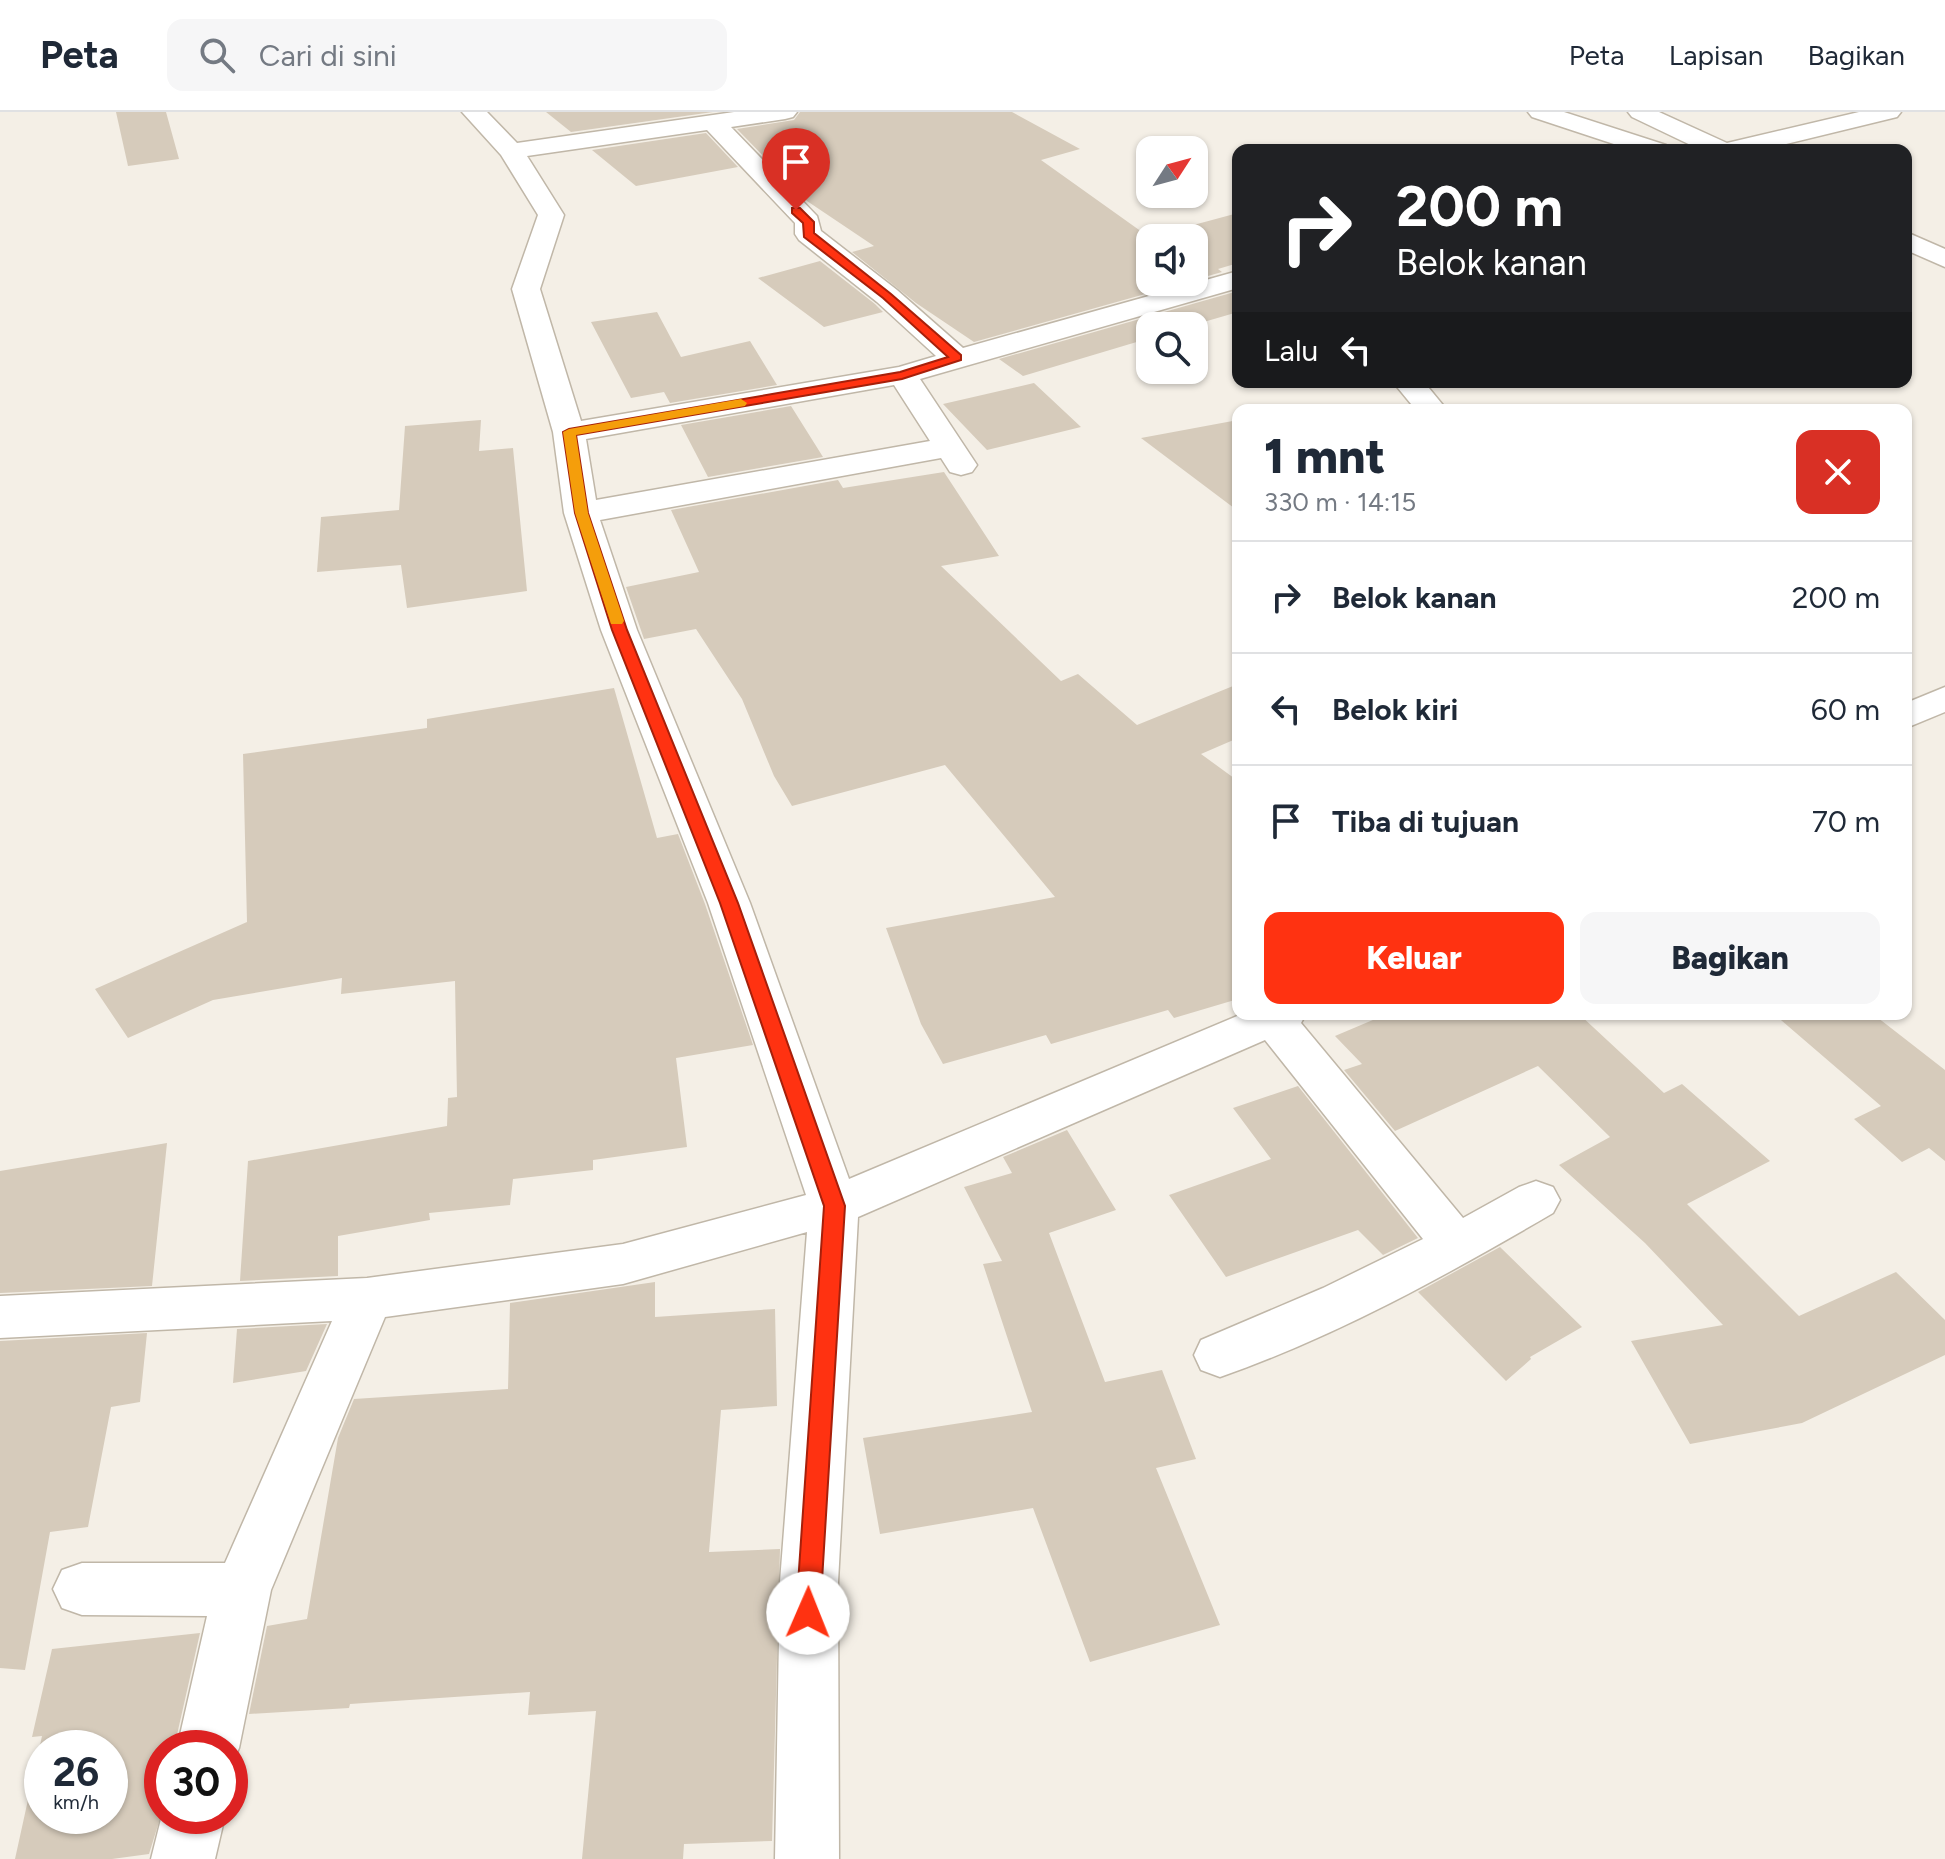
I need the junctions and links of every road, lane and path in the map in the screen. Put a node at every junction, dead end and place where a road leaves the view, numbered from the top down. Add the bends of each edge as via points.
1 (474, 112) edge
2 (785, 112) edge
3 (1540, 112) edge
4 (1640, 112) edge
5 (1889, 112) edge
6 (714, 123) junction
7 (1639, 144) edge
8 (1708, 144) edge
9 (1755, 144) edge
10 (511, 151) junction
11 (1912, 243) edge
12 (1945, 259) edge
13 (1232, 281) edge
14 (956, 358) junction
15 (902, 375) junction
16 (1413, 388) edge
17 (1427, 404) edge
18 (569, 432) junction
19 (581, 513) junction
20 (1945, 698) edge
21 (1912, 714) edge
22 (1269, 1020) edge
23 (1281, 1020) edge
24 (1536, 1200) dead end
25 (834, 1206) junction
26 (1457, 1246) junction
27 (367, 1299) junction
28 (0, 1317) edge
29 (1220, 1355) dead end
30 (82, 1589) dead end
31 (242, 1590) junction
32 (212, 1730) edge
33 (189, 1834) edge
34 (183, 1859) edge
35 (807, 1859) edge

1 - 10 street
2 - 6 street
3 - 7 street
4 - 8 street
5 - 9 street
6 - 10 street
6 - 14 street via 808,222 808,234
10 - 18 street via 551,215 526,289
11 - 12 street
13 - 14 street
14 - 15 street
15 - 18 street
15 - 19 street via 955,456
16 - 17 street
18 - 19 street
19 - 25 street via 619,630 729,903
20 - 21 street
22 - 25 street
23 - 26 street
24 - 26 street
25 - 27 street via 623,1264
25 - 35 street via 809,1582
26 - 29 street via 1291,1328
27 - 28 street
27 - 31 street
30 - 31 street
31 - 32 street
33 - 34 street

